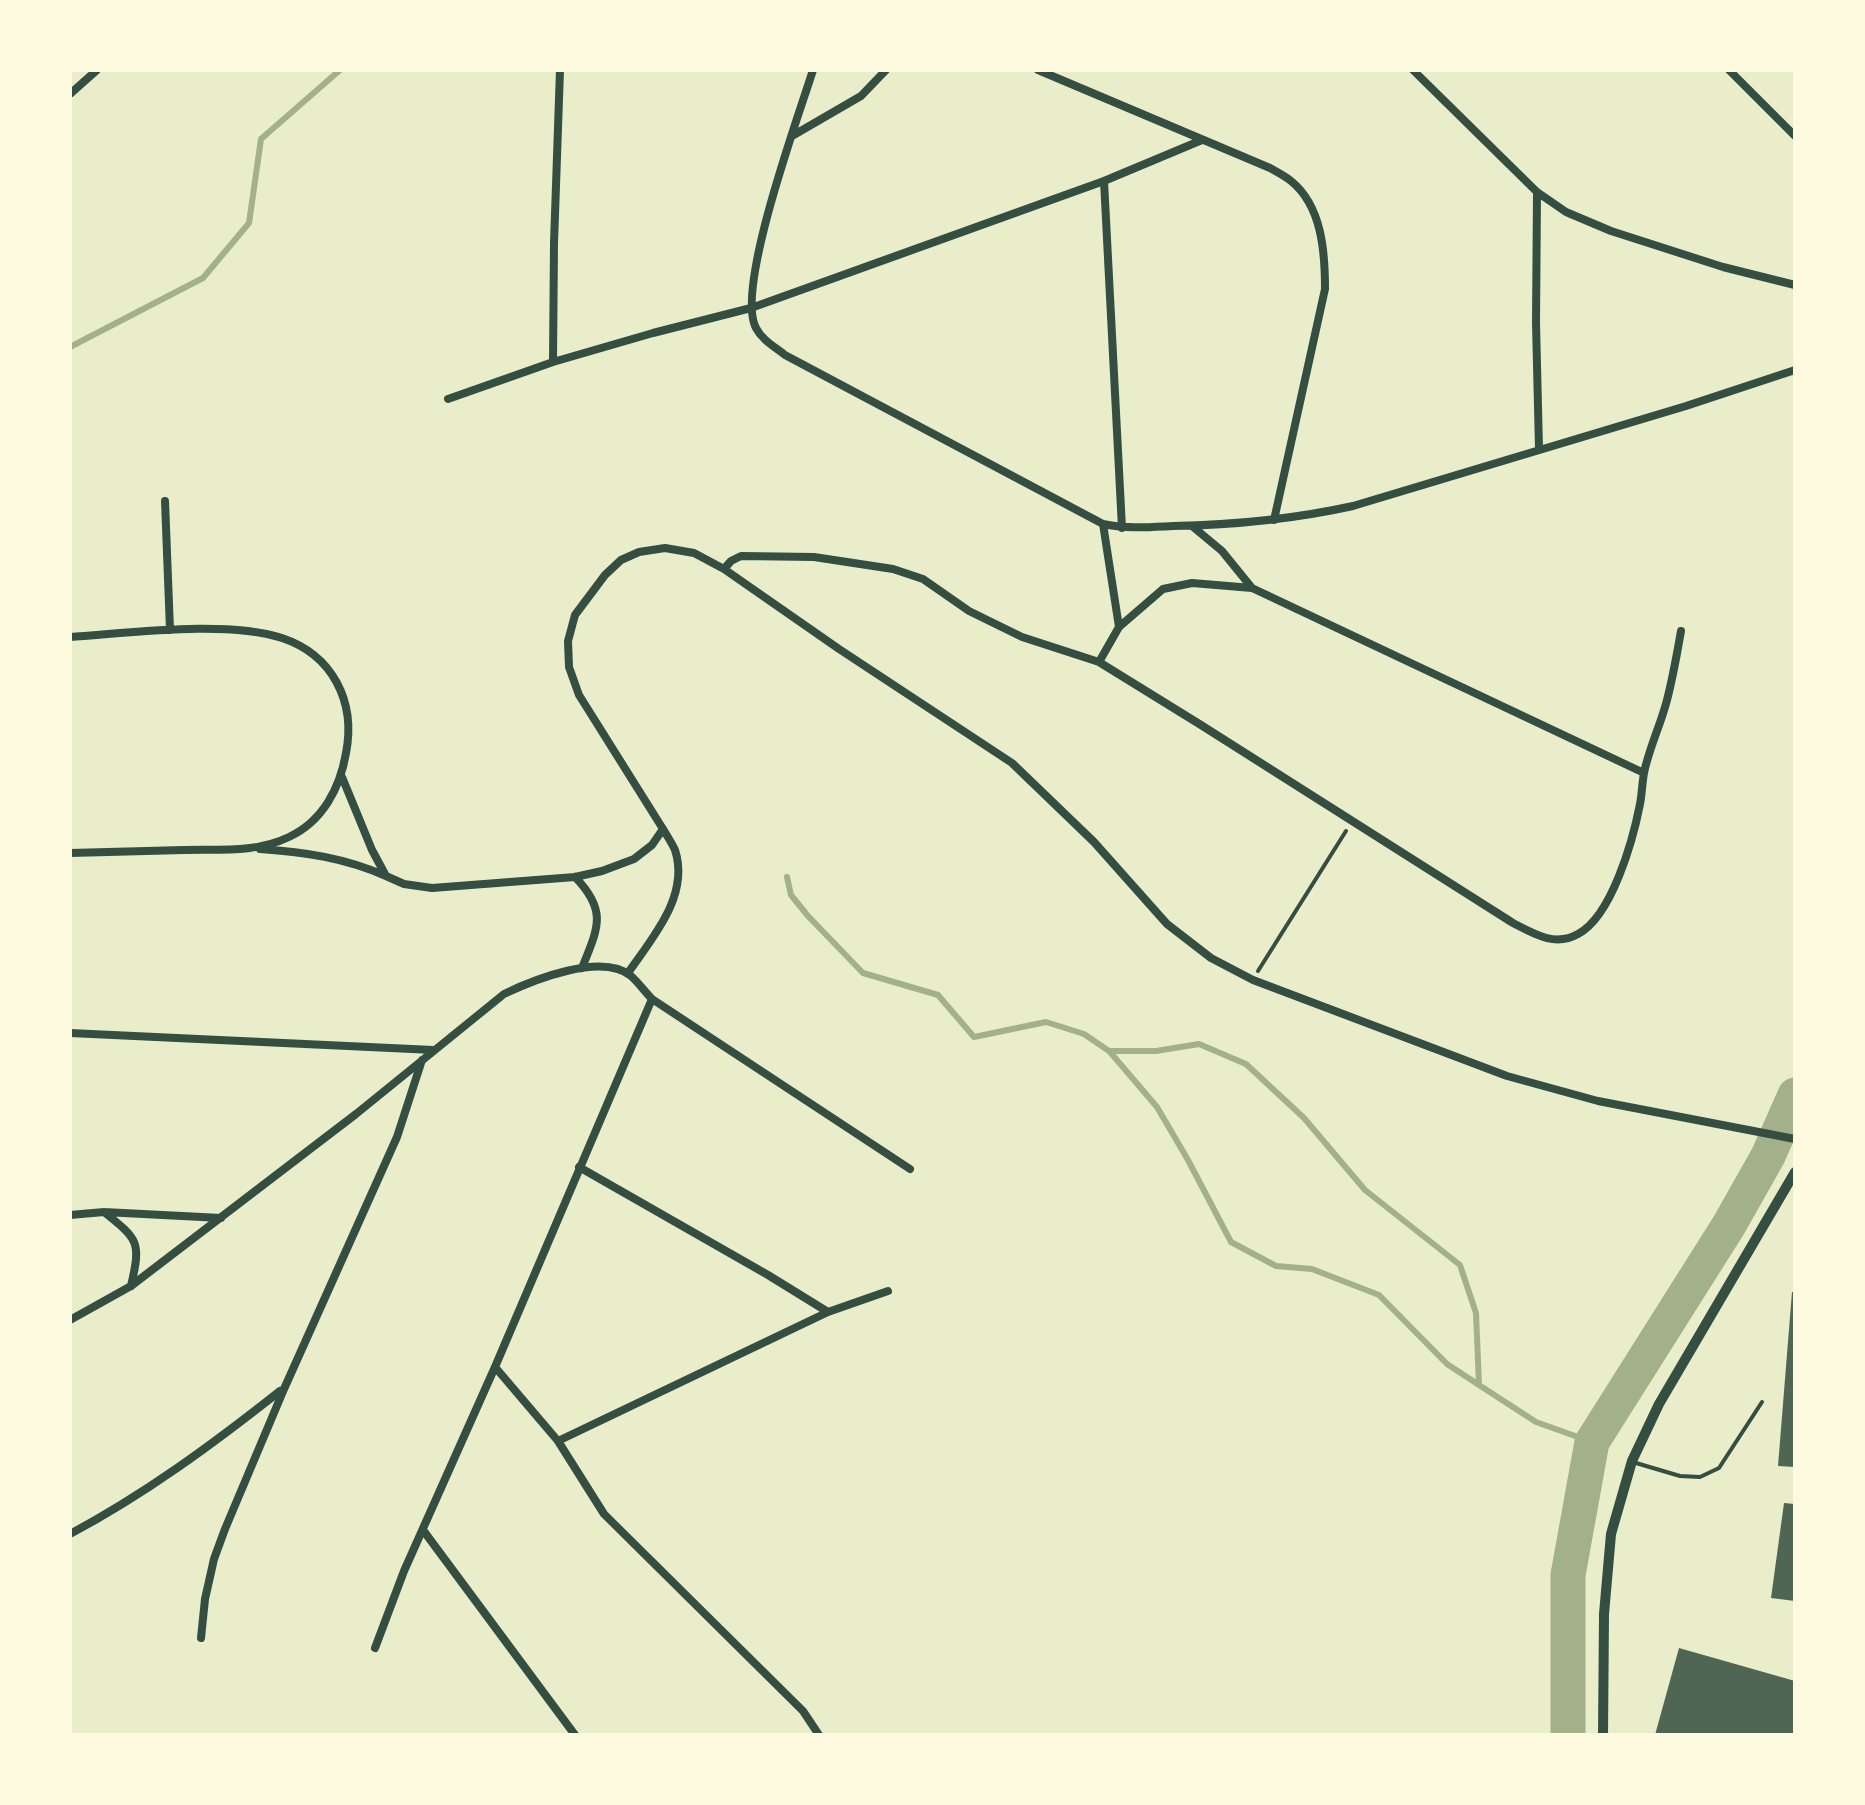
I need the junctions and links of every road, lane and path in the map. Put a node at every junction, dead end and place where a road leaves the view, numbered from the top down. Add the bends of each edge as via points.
1 (98, 70) edge
2 (560, 70) edge
3 (813, 70) edge
4 (886, 70) edge
5 (1038, 70) edge
6 (1413, 70) edge
7 (1729, 70) edge
8 (70, 94) edge
9 (792, 136) junction
10 (1795, 136) edge
11 (1202, 140) junction
12 (1104, 181) junction
13 (1537, 192) junction
14 (1795, 285) edge
15 (750, 308) junction
16 (553, 362) junction
17 (1795, 370) edge
18 (448, 399) dead end
19 (1539, 449) junction
20 (165, 501) dead end
21 (1274, 520) junction
22 (1103, 524) junction
23 (1192, 526) junction
24 (1122, 528) junction
25 (724, 568) junction
26 (1252, 588) junction
27 (1119, 627) junction
28 (170, 630) junction
29 (1681, 632) dead end
30 (70, 636) edge
31 (1098, 662) junction
32 (1644, 773) junction
33 (342, 776) junction
34 (1353, 821) junction
35 (663, 829) junction
36 (256, 848) junction
37 (70, 853) edge
38 (386, 876) junction
39 (575, 877) junction
40 (582, 968) junction
41 (628, 973) junction
42 (1253, 980) junction
43 (652, 999) junction
44 (70, 1032) edge
45 (433, 1050) junction
46 (422, 1058) junction
47 (1795, 1139) edge
48 (580, 1167) junction
49 (910, 1169) dead end
50 (1795, 1172) edge
51 (104, 1212) junction
52 (70, 1215) edge
53 (220, 1218) junction
54 (131, 1286) junction
55 (888, 1290) dead end
56 (828, 1312) junction
57 (70, 1320) edge
58 (496, 1367) junction
59 (284, 1388) junction
60 (1762, 1402) dead end
61 (558, 1442) junction
62 (1632, 1462) junction
63 (423, 1530) junction
64 (70, 1534) edge
65 (201, 1638) dead end
66 (375, 1648) dead end
67 (576, 1735) edge
68 (819, 1735) edge
69 (1604, 1735) edge

1 - 8 street
2 - 16 street
3 - 9 street
4 - 9 street via 861,96
5 - 11 street
6 - 13 street
7 - 10 street
9 - 15 street via 762,236
11 - 12 street
11 - 21 street via 1293,182 1314,215 1325,258 1325,289
12 - 15 street
12 - 24 street
13 - 14 street via 1611,231
13 - 19 street
15 - 16 street
15 - 22 street via 755,328 784,354
16 - 18 street
17 - 19 street
19 - 21 street via 1353,506
20 - 28 street
21 - 23 street
22 - 24 street
22 - 27 street
23 - 24 street
23 - 26 street
25 - 31 street via 755,555 893,568 1022,637
25 - 35 street via 694,552 638,552 621,560 590,594 568,641 568,667 579,695
25 - 42 street via 1012,762 1166,924
26 - 27 street via 1192,583 1163,589
26 - 32 street
27 - 31 street
28 - 30 street
28 - 33 street via 250,632 309,651 343,692 348,743
29 - 32 street
31 - 34 street
32 - 34 street via 1622,868 1603,909 1578,934 1560,940 1544,939
33 - 36 street via 308,825
33 - 38 street
34 - 42 path
35 - 39 street via 634,860
35 - 41 street via 674,849 678,886
36 - 37 street
36 - 38 street via 334,858
38 - 39 street via 432,888
39 - 40 street via 596,909 597,931
40 - 41 street
40 - 45 street via 504,994
41 - 43 street
42 - 47 street via 1508,1076 1598,1101
43 - 48 street
43 - 49 street
44 - 45 street
45 - 46 street
46 - 53 street
46 - 59 street via 396,1137
48 - 56 street
48 - 58 street
50 - 62 street via 1658,1404
51 - 52 street
51 - 53 street
51 - 54 street via 137,1248
53 - 54 street
54 - 57 street
55 - 56 street
56 - 61 street
58 - 61 street
58 - 63 street
59 - 64 street via 213,1444
59 - 65 street via 214,1559
60 - 62 lane via 1719,1468 1700,1477
61 - 68 street via 604,1514 803,1711
62 - 69 street via 1612,1534
63 - 66 street
63 - 67 street

